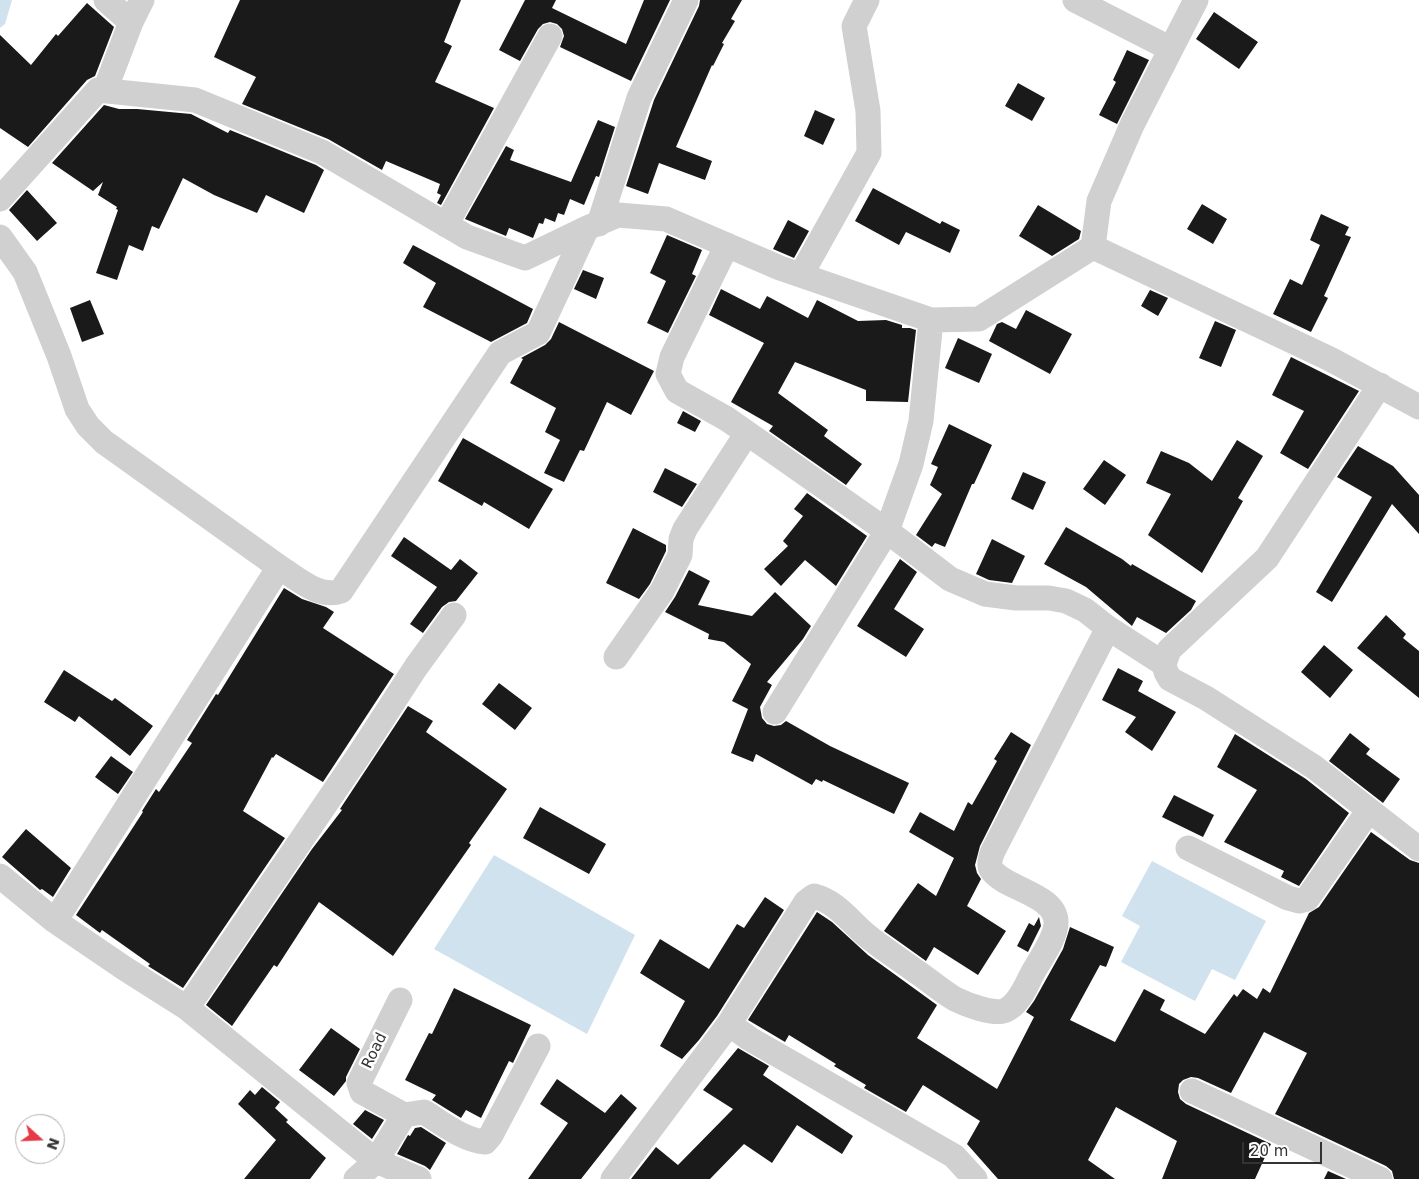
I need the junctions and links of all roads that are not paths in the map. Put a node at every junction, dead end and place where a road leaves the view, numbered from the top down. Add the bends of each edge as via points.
1 (106, 0) edge
2 (686, 0) edge
3 (867, 0) edge
4 (1075, 0) edge
5 (1196, 0) edge
6 (137, 11) edge
7 (550, 36) dead end
8 (1171, 49) junction
9 (105, 90) junction
10 (0, 199) edge
11 (446, 225) junction
12 (593, 226) junction
13 (0, 237) edge
14 (727, 245) junction
15 (1093, 247) junction
16 (801, 276) junction
17 (931, 320) junction
18 (1380, 385) junction
19 (1419, 407) edge
20 (747, 433) junction
21 (888, 531) junction
22 (279, 567) junction
23 (454, 615) dead end
24 (1108, 628) junction
25 (616, 658) dead end
26 (1164, 664) junction
27 (775, 712) dead end
28 (1369, 810) junction
29 (1188, 848) dead end
30 (1419, 849) edge
31 (0, 876) edge
32 (56, 920) junction
33 (400, 1000) dead end
34 (187, 1008) junction
35 (729, 1024) junction
36 (538, 1046) dead end
37 (1192, 1091) dead end
38 (404, 1115) junction
39 (376, 1161) junction
40 (356, 1179) edge
41 (419, 1179) edge
42 (613, 1179) edge
43 (975, 1179) edge
44 (1380, 1179) edge

1 - 6 street
2 - 12 street via 639,98
3 - 16 street via 854,26 868,111 869,153
4 - 8 street
5 - 8 street
6 - 9 street
7 - 11 street
8 - 15 street via 1132,125 1099,201
9 - 10 street via 98,90
9 - 11 street via 195,100 322,152
11 - 12 street via 467,238 525,258
12 - 14 street via 618,215 666,219
12 - 22 street via 538,333 500,353 340,591 331,595 318,591
13 - 22 street via 25,272 77,409 88,426 104,442
14 - 16 street
14 - 20 street via 672,357 668,374 678,391
15 - 17 street via 979,319
15 - 18 street
16 - 17 street
17 - 21 street via 921,421 911,464
18 - 19 street
18 - 26 street via 1267,558 1169,650
20 - 21 street
20 - 25 street via 685,529 680,555 662,591
21 - 24 street via 950,579 985,594 1066,601 1085,610
21 - 27 street
22 - 32 street
23 - 34 street
24 - 26 street
24 - 35 street via 990,862 991,869 999,877 1040,900 1056,916 1053,935 1013,1005 1004,1012 980,1009 955,999 866,935 830,902 814,896 806,902
26 - 28 street via 1170,679 1206,698 1314,767
28 - 29 street via 1307,899 1299,901
28 - 30 street
31 - 32 street
32 - 34 street
33 - 38 street, Road via 360,1083 362,1092
34 - 39 street
35 - 42 street
35 - 43 street via 954,1156
36 - 38 street via 485,1142 464,1136 424,1112
37 - 44 street
38 - 39 street
39 - 40 street
39 - 41 street

